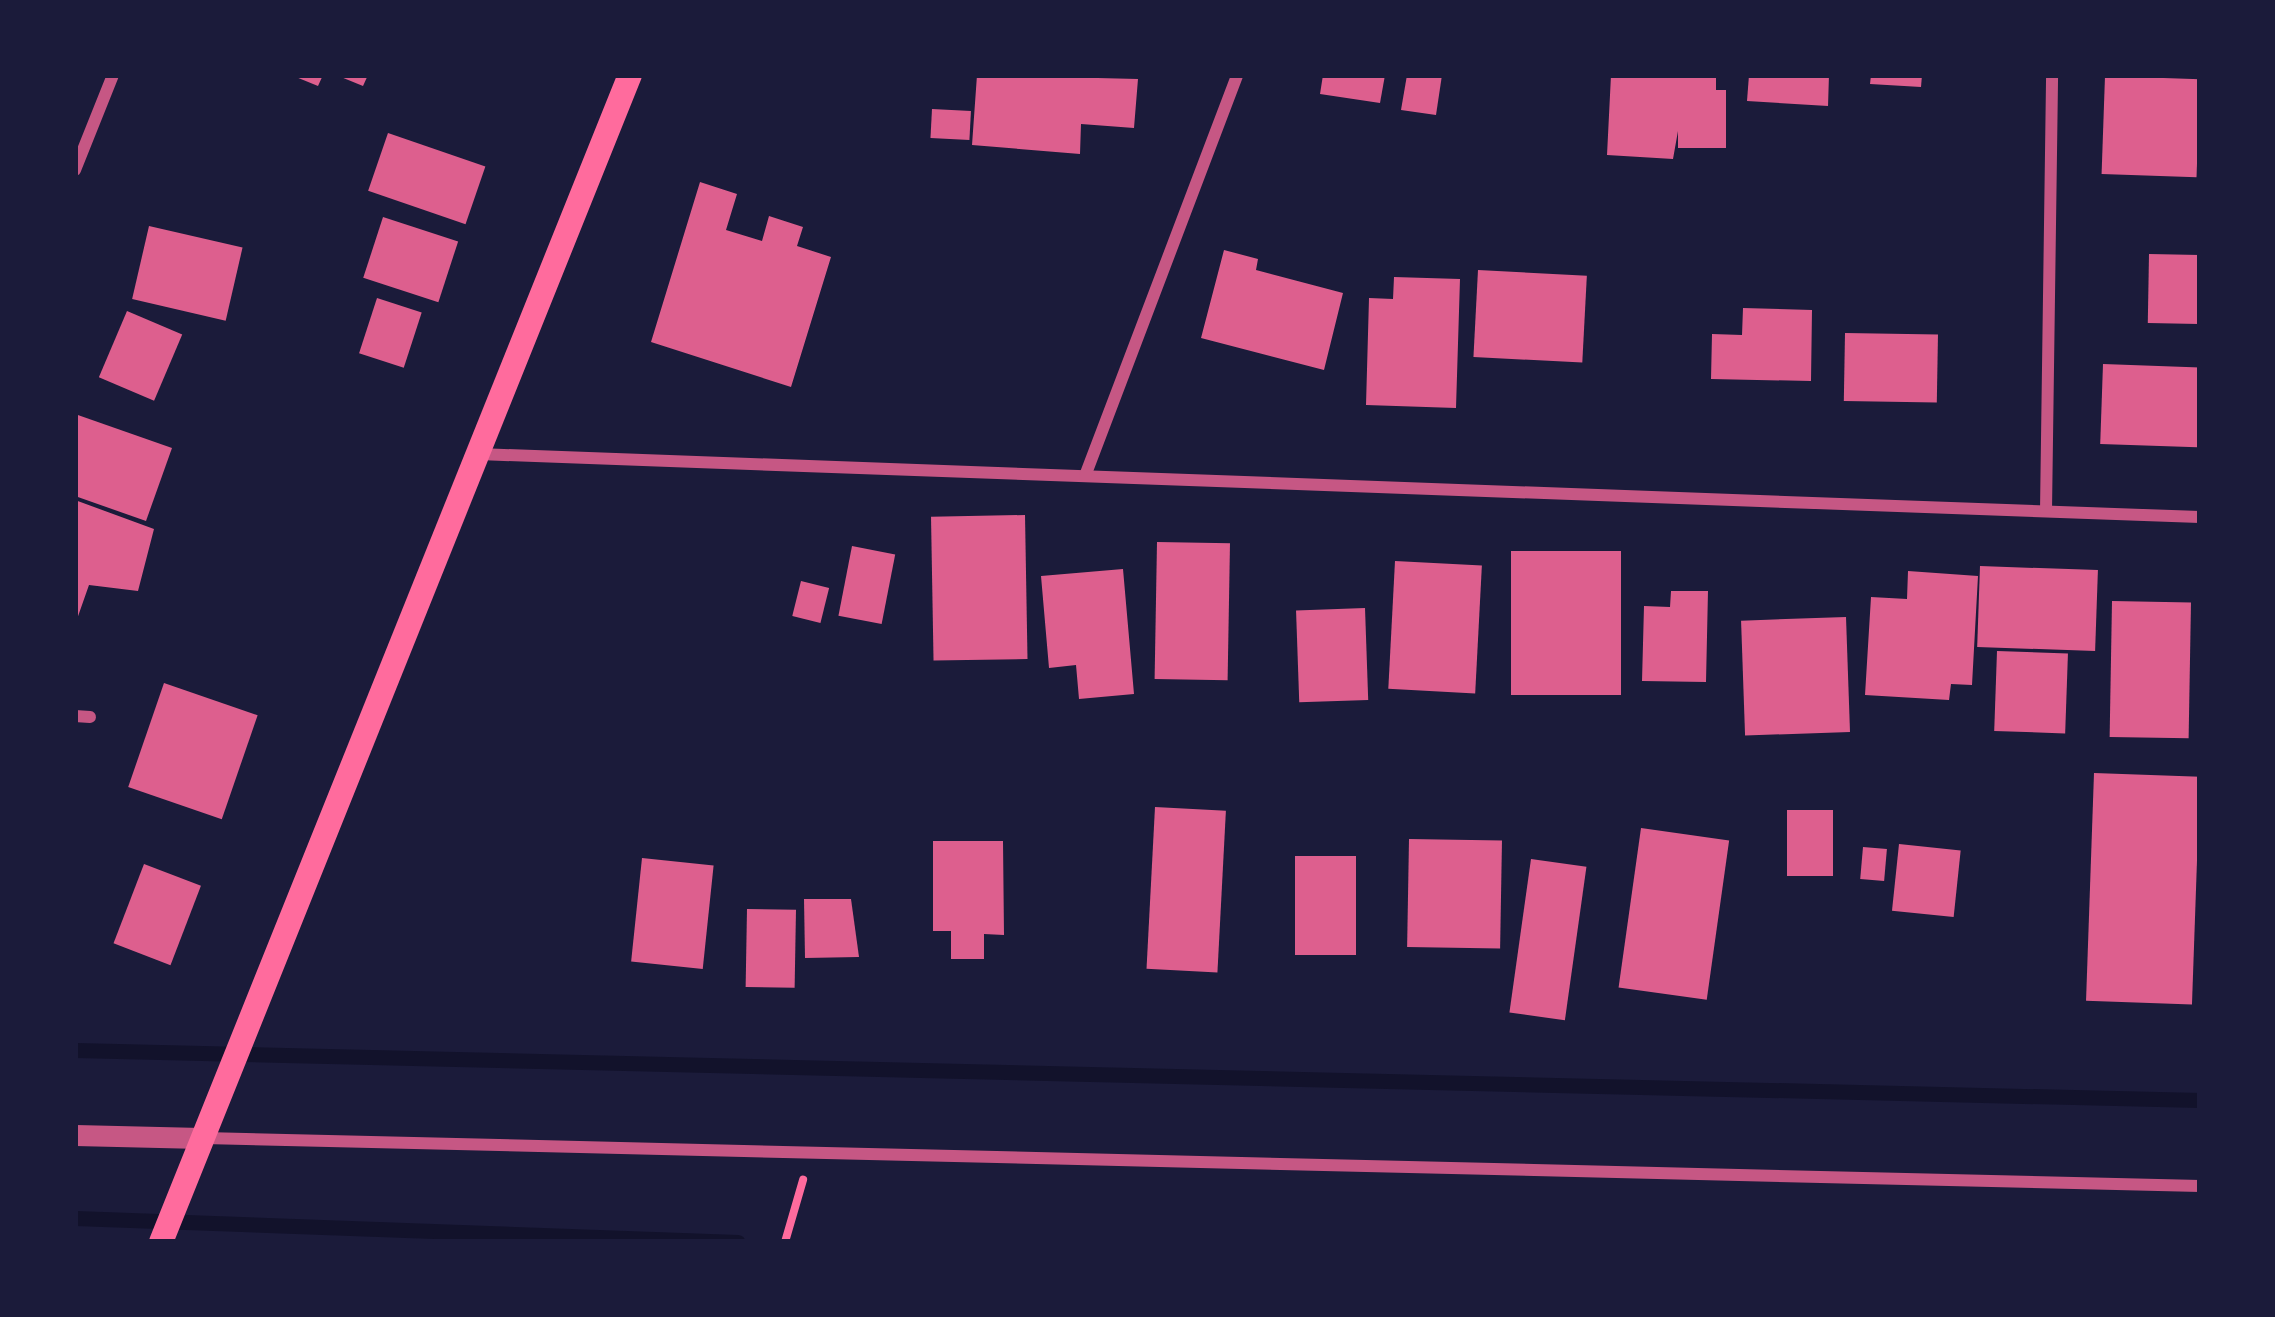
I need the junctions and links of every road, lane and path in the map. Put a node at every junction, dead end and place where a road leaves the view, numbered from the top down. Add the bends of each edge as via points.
1 (113, 75) edge
2 (630, 75) edge
3 (1237, 75) edge
4 (2052, 75) edge
5 (76, 166) edge
6 (479, 454) junction
7 (1084, 476) junction
8 (2046, 512) junction
9 (2200, 517) edge
10 (75, 1135) edge
11 (201, 1138) junction
12 (811, 1150) junction
13 (2200, 1186) edge
14 (161, 1242) edge
15 (785, 1242) edge

1 - 5 street
2 - 6 main road
3 - 7 street
4 - 8 street
6 - 7 street
6 - 11 main road
7 - 8 street
8 - 9 street
10 - 11 street
11 - 12 street
11 - 14 main road
12 - 13 street
12 - 15 path

